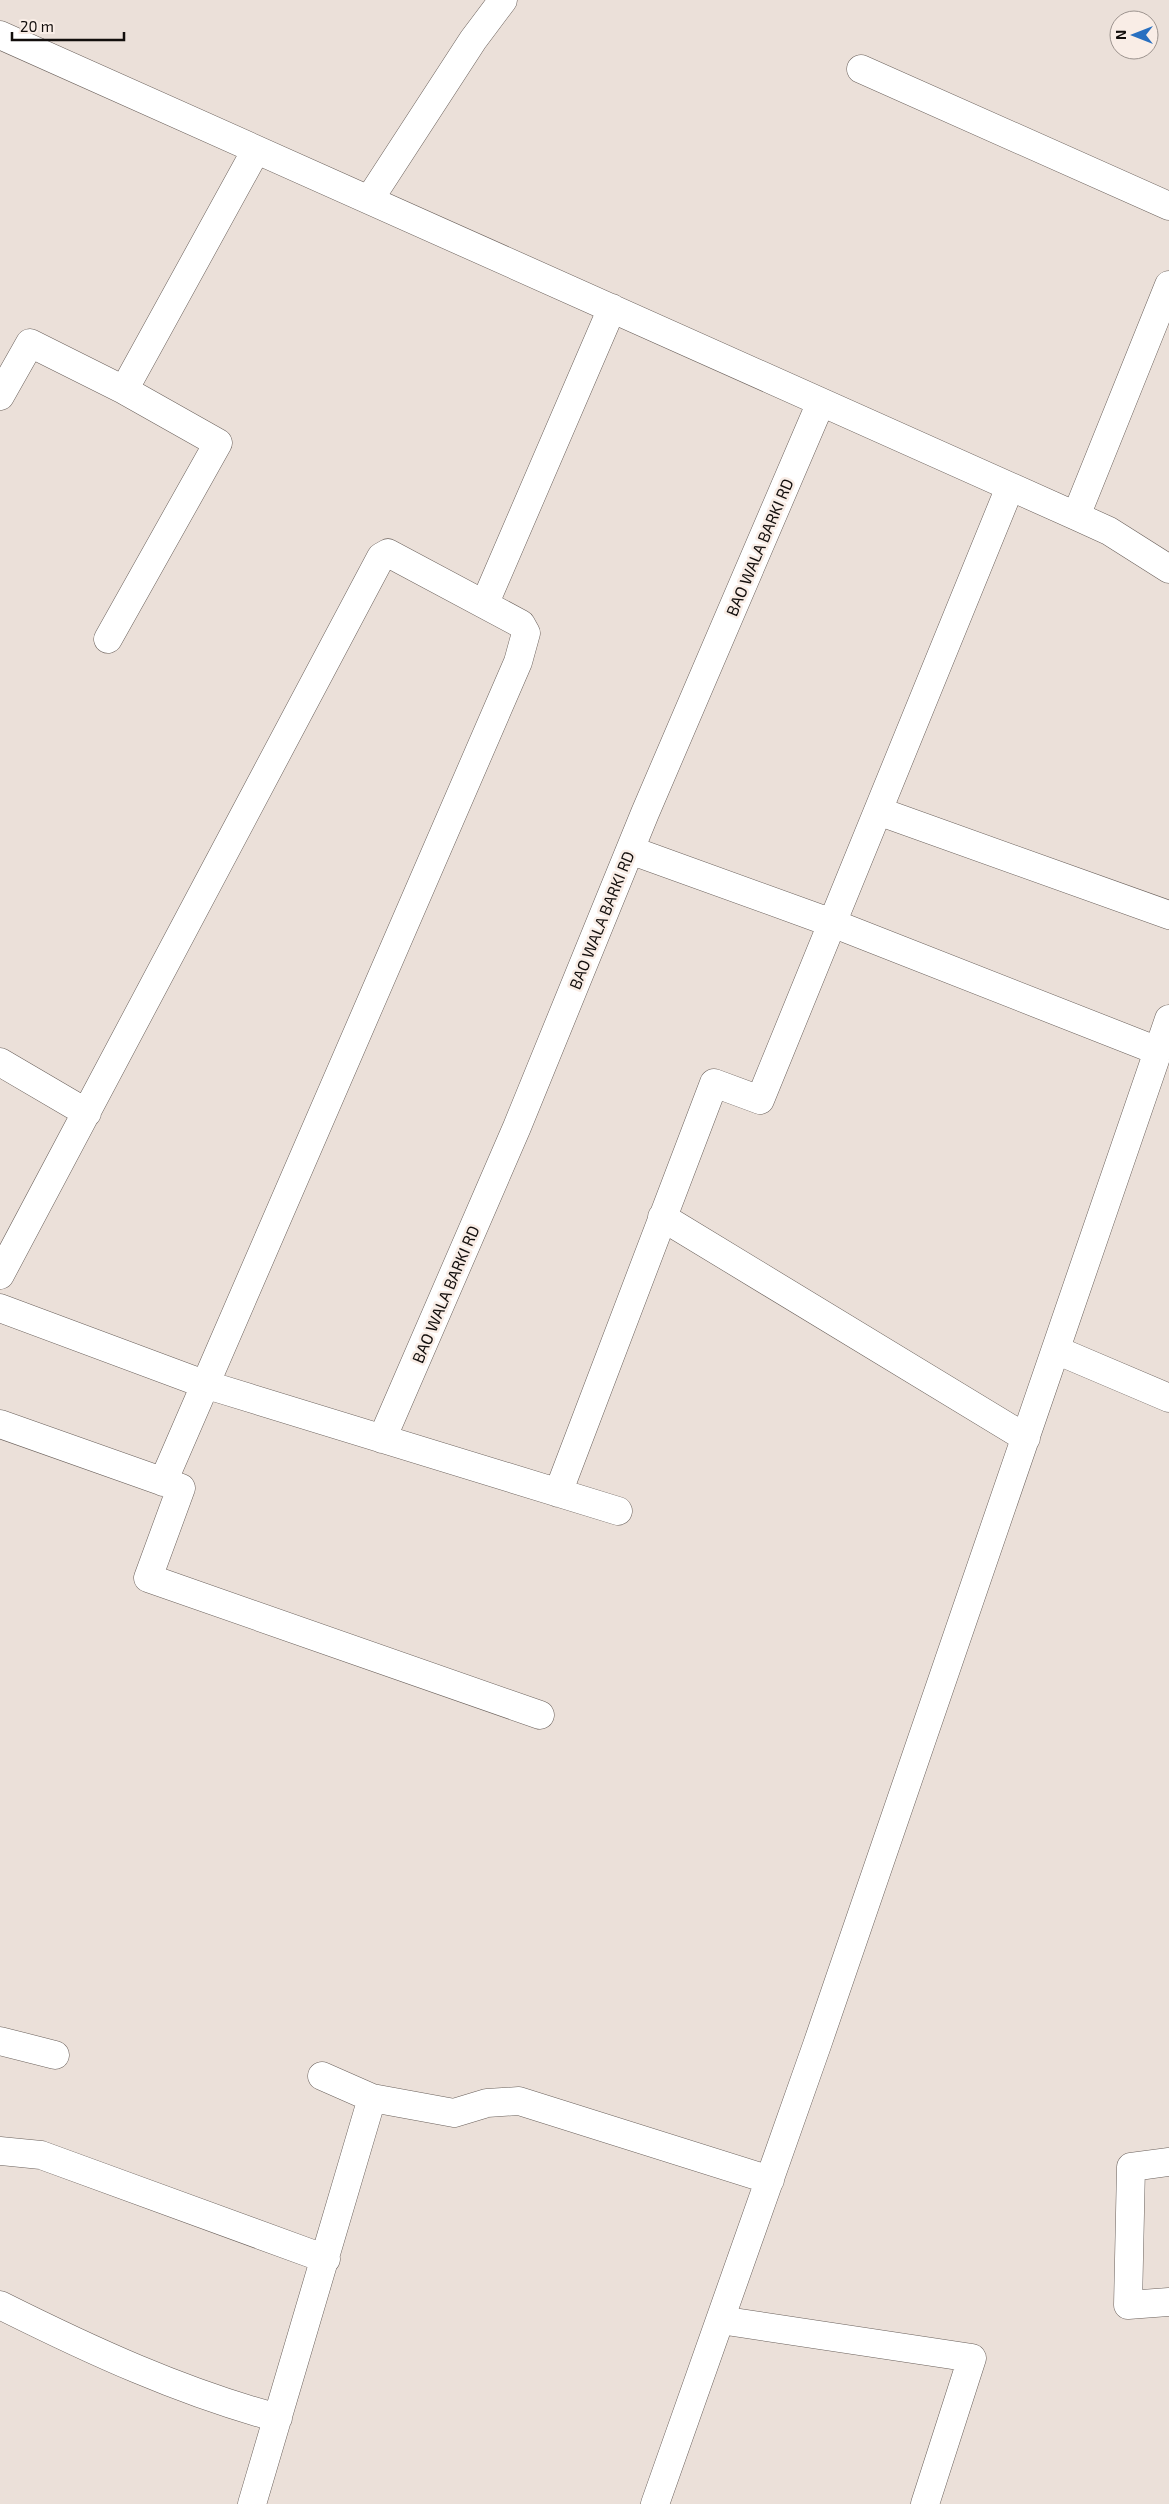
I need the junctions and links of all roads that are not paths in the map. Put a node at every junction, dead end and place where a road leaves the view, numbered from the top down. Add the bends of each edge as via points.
1 (503, 0) edge
2 (0, 35) edge
3 (860, 69) dead end
4 (256, 150) junction
5 (369, 200) junction
6 (1169, 206) edge
7 (1169, 285) edge
8 (612, 308) junction
9 (3, 385) edge
10 (124, 390) junction
11 (821, 402) junction
12 (1010, 487) junction
13 (1076, 516) junction
14 (1169, 569) edge
15 (485, 603) junction
16 (108, 639) dead end
17 (878, 811) junction
18 (630, 850) junction
19 (1169, 914) edge
20 (832, 923) junction
21 (1169, 1019) edge
22 (1158, 1051) junction
23 (0, 1062) edge
24 (87, 1113) junction
25 (662, 1217) junction
26 (0, 1275) edge
27 (0, 1308) edge
28 (1056, 1350) junction
29 (204, 1384) junction
30 (1169, 1398) edge
31 (0, 1424) edge
32 (1026, 1438) junction
33 (382, 1439) junction
34 (163, 1482) junction
35 (558, 1492) junction
36 (618, 1511) dead end
37 (540, 1715) dead end
38 (0, 2041) edge
39 (54, 2056) dead end
40 (322, 2076) dead end
41 (372, 2098) junction
42 (0, 2151) edge
43 (1169, 2162) edge
44 (770, 2180) junction
45 (326, 2259) junction
46 (1169, 2302) edge
47 (0, 2306) edge
48 (720, 2320) junction
49 (278, 2418) junction
50 (252, 2504) edge
51 (655, 2504) edge
52 (925, 2504) edge

1 - 5 street
2 - 4 street
3 - 6 street
4 - 5 street
4 - 10 street
5 - 8 street
7 - 13 street
8 - 11 street
8 - 15 street
9 - 10 street via 30,343
10 - 16 street via 218,443
11 - 12 street
11 - 18 street, BAO WALA BARKI RD
12 - 13 street
12 - 17 street
13 - 14 street via 1109,531
15 - 24 street via 388,553 381,557
15 - 29 street via 521,624 526,633 518,662
17 - 19 street
17 - 20 street
18 - 20 street
18 - 33 street, BAO WALA BARKI RD via 517,1127
20 - 22 street
20 - 25 street via 760,1100 714,1083
21 - 22 street
22 - 28 street
23 - 24 street
24 - 26 street
25 - 32 street
25 - 35 street
27 - 29 street
28 - 30 street
28 - 32 street
29 - 33 street
29 - 34 street
31 - 34 street
32 - 44 street
33 - 35 street
34 - 37 street via 182,1488 148,1578
35 - 36 street
38 - 39 street
40 - 41 street
41 - 44 street via 454,2113 487,2103 519,2101
41 - 45 street
42 - 45 street via 41,2155
43 - 46 street via 1131,2167 1128,2304
44 - 48 street
45 - 49 street
47 - 49 street via 173,2384 222,2403
48 - 51 street
48 - 52 street via 972,2358
49 - 50 street

